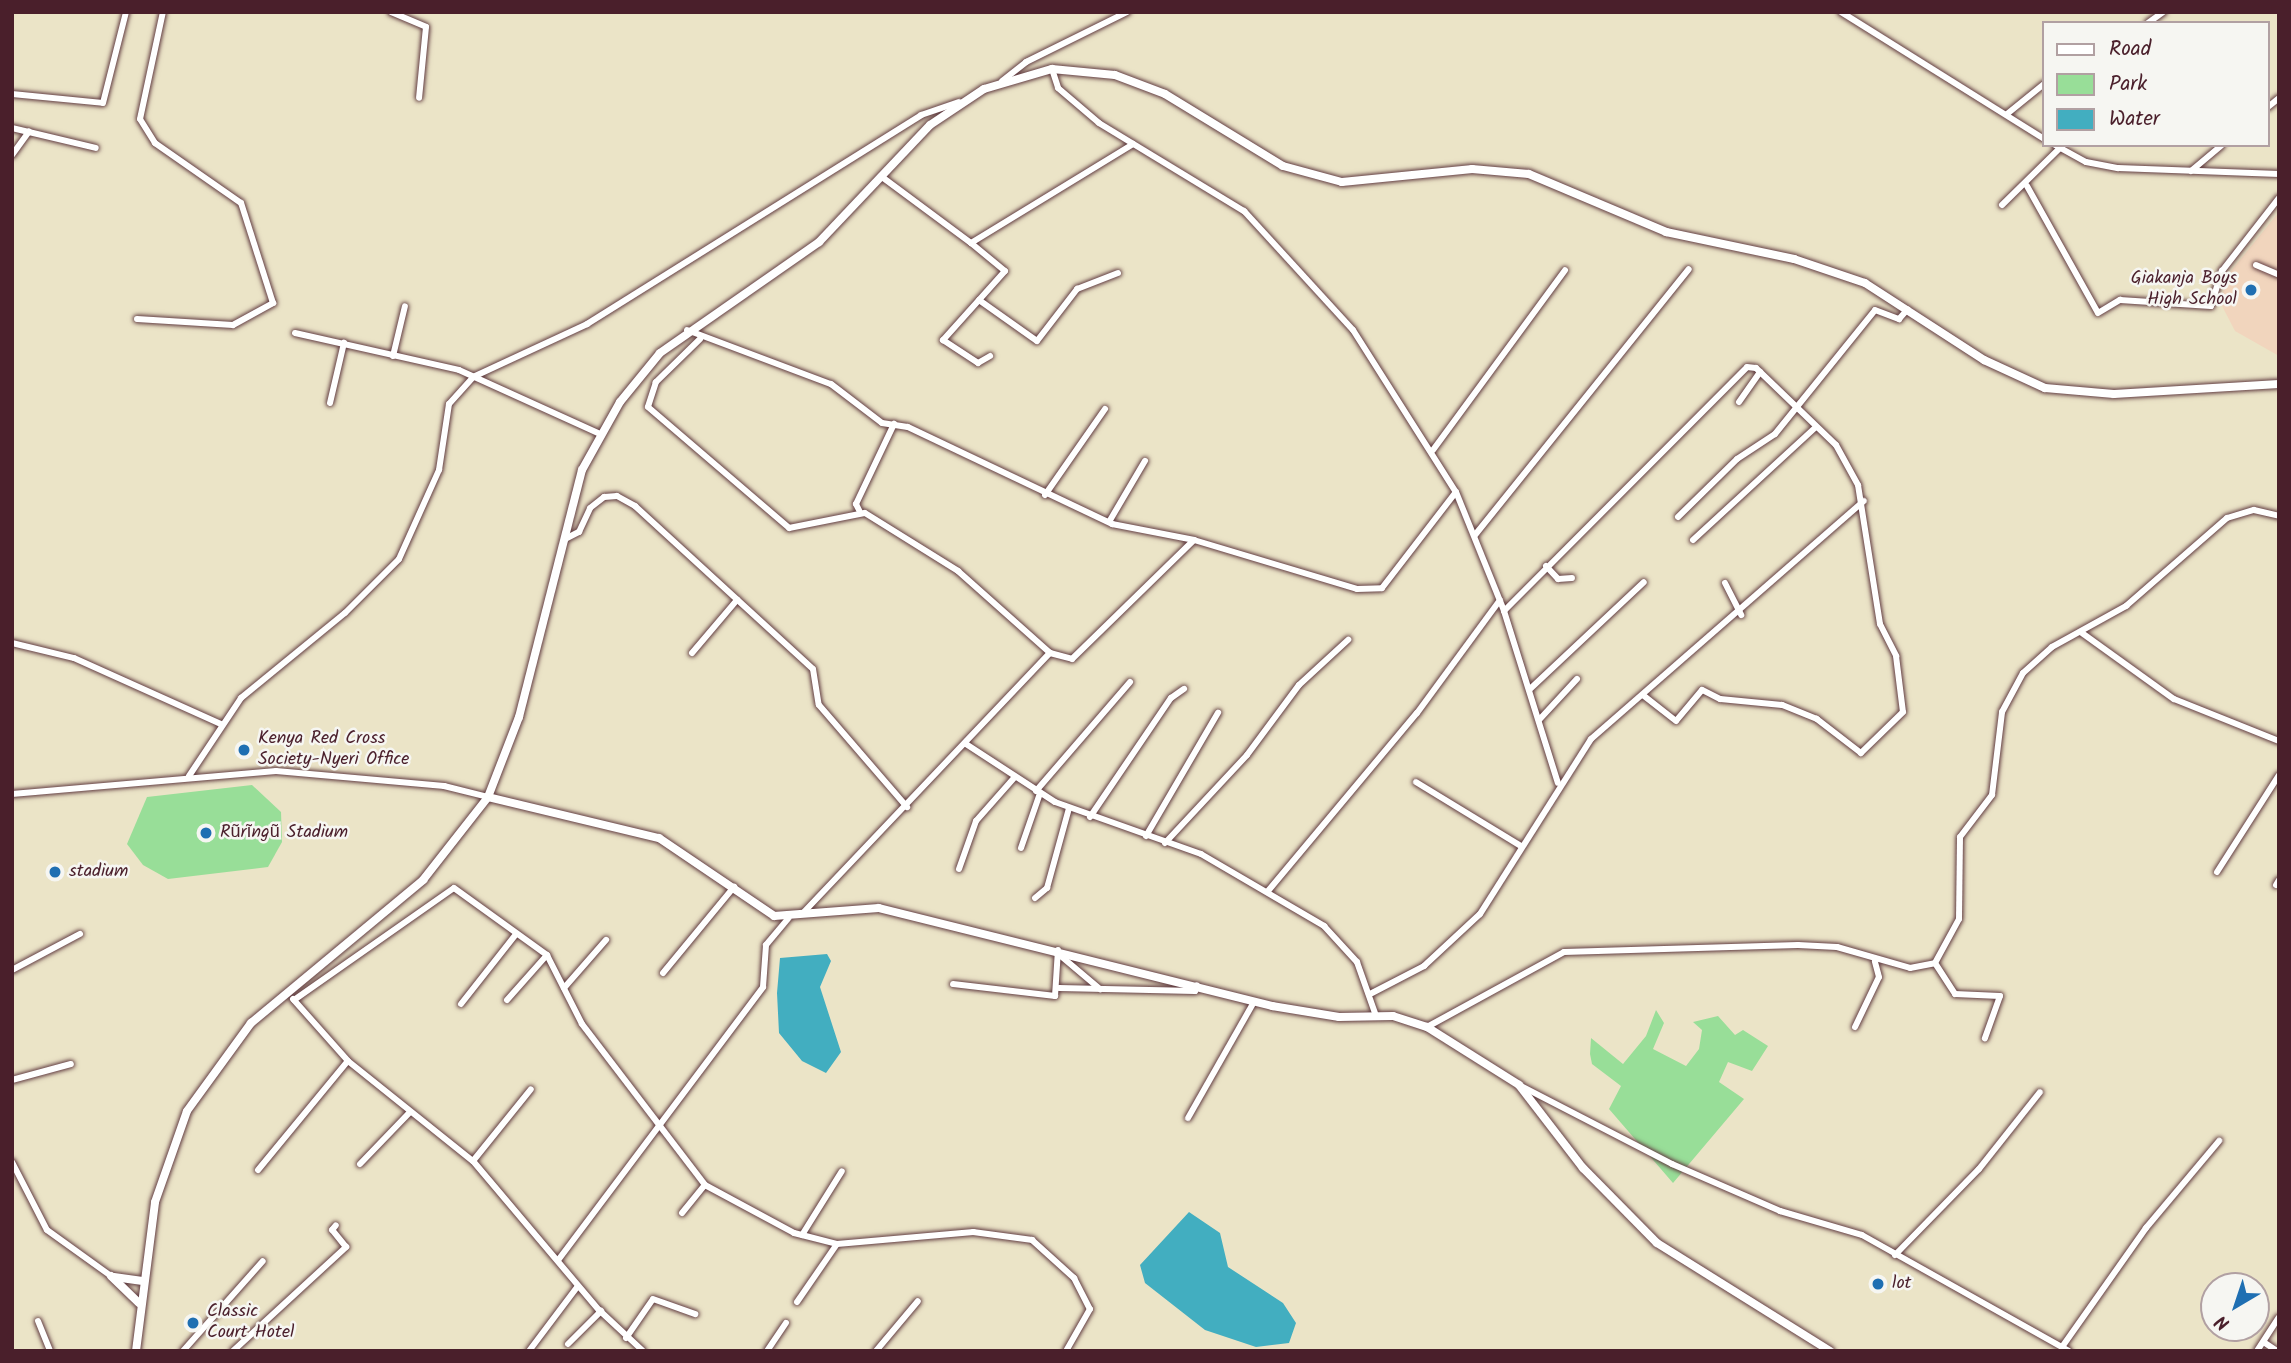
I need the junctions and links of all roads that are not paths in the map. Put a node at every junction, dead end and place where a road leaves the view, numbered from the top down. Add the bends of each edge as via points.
1 (126, 12) edge
2 (163, 12) edge
3 (391, 12) edge
4 (1127, 12) edge
5 (1841, 12) edge
6 (1052, 69) junction
7 (1002, 81) junction
8 (2042, 86) edge
9 (12, 94) edge
10 (419, 98) dead end
11 (959, 102) junction
12 (2007, 114) junction
13 (12, 128) edge
14 (29, 132) junction
15 (2042, 138) edge
16 (1133, 144) junction
17 (2058, 147) edge
18 (2220, 147) edge
19 (96, 148) dead end
20 (12, 155) edge
21 (2190, 171) junction
22 (2279, 174) edge
23 (882, 177) junction
24 (2027, 186) junction
25 (2279, 198) edge
26 (2003, 205) dead end
27 (971, 243) junction
28 (2256, 265) dead end
29 (1689, 269) dead end
30 (1565, 270) dead end
31 (1118, 274) dead end
32 (2279, 275) edge
33 (979, 300) junction
34 (405, 306) dead end
35 (1910, 308) junction
36 (137, 319) dead end
37 (687, 330) junction
38 (295, 333) dead end
39 (700, 338) junction
40 (344, 343) junction
41 (393, 356) junction
42 (990, 356) dead end
43 (1760, 372) junction
44 (473, 377) junction
45 (2279, 384) edge
46 (1739, 402) dead end
47 (330, 403) dead end
48 (1796, 406) junction
49 (1105, 409) dead end
50 (894, 424) junction
51 (1815, 428) junction
52 (600, 434) junction
53 (1433, 450) junction
54 (1145, 460) dead end
55 (1456, 492) junction
56 (1045, 495) junction
57 (1864, 501) junction
58 (860, 512) junction
59 (2279, 516) edge
60 (1678, 517) dead end
61 (1109, 522) junction
62 (1475, 535) junction
63 (565, 539) junction
64 (1194, 540) junction
65 (1693, 540) dead end
66 (1546, 566) junction
67 (1572, 578) dead end
68 (1644, 582) dead end
69 (1725, 583) dead end
70 (737, 600) junction
71 (1500, 600) junction
72 (1504, 611) junction
73 (1741, 615) junction
74 (2082, 633) junction
75 (1348, 640) dead end
76 (12, 643) edge
77 (692, 653) dead end
78 (1050, 653) junction
79 (1577, 679) dead end
80 (1130, 682) dead end
81 (1184, 689) dead end
82 (1530, 689) junction
83 (1643, 695) junction
84 (1218, 712) dead end
85 (1539, 720) junction
86 (221, 724) junction
87 (2279, 741) edge
88 (966, 744) junction
89 (2279, 775) edge
90 (190, 776) junction
91 (1014, 778) junction
92 (1416, 782) dead end
93 (1558, 783) junction
94 (1038, 792) junction
95 (12, 794) edge
96 (488, 797) junction
97 (907, 807) junction
98 (1069, 808) junction
99 (1090, 817) junction
100 (1146, 836) junction
101 (1164, 843) junction
102 (1521, 846) junction
103 (1021, 848) dead end
104 (959, 869) dead end
105 (2217, 872) dead end
106 (734, 887) junction
107 (1268, 891) junction
108 (1035, 898) dead end
109 (802, 915) junction
110 (789, 918) junction
111 (80, 934) dead end
112 (516, 934) junction
113 (606, 940) dead end
114 (1058, 953) junction
115 (547, 955) junction
116 (1875, 962) junction
117 (1935, 963) junction
118 (12, 970) edge
119 (663, 973) dead end
120 (953, 984) dead end
121 (1197, 985) junction
122 (564, 988) junction
123 (1059, 988) junction
124 (1100, 989) junction
125 (284, 992) junction
126 (1372, 993) junction
127 (295, 1000) junction
128 (507, 1000) dead end
129 (1254, 1002) junction
130 (461, 1004) dead end
131 (1376, 1016) junction
132 (1427, 1027) junction
133 (1855, 1027) dead end
134 (1985, 1038) dead end
135 (348, 1061) junction
136 (71, 1064) dead end
137 (12, 1080) edge
138 (1519, 1085) junction
139 (531, 1089) dead end
140 (2040, 1091) dead end
141 (410, 1112) junction
142 (1188, 1118) dead end
143 (659, 1126) junction
144 (2220, 1141) dead end
145 (472, 1161) junction
146 (12, 1162) edge
147 (360, 1164) dead end
148 (258, 1170) dead end
149 (842, 1171) dead end
150 (705, 1185) junction
151 (682, 1213) dead end
152 (336, 1225) dead end
153 (802, 1236) junction
154 (837, 1244) junction
155 (1895, 1255) junction
156 (559, 1259) junction
157 (263, 1261) dead end
158 (111, 1276) junction
159 (141, 1281) junction
160 (578, 1286) junction
161 (918, 1301) dead end
162 (797, 1302) dead end
163 (139, 1303) junction
164 (600, 1311) junction
165 (695, 1314) dead end
166 (2279, 1317) edge
167 (38, 1321) dead end
168 (786, 1323) dead end
169 (626, 1338) junction
170 (2265, 1343) junction
171 (568, 1344) dead end
172 (2066, 1349) edge
173 (50, 1351) edge
174 (136, 1351) edge
175 (183, 1351) edge
176 (233, 1351) edge
177 (529, 1351) edge
178 (643, 1351) edge
179 (767, 1351) edge
180 (876, 1351) edge
181 (1066, 1351) edge
182 (1830, 1351) edge
183 (2257, 1351) edge
184 (2277, 1351) edge

1 - 9 street via 103,103
2 - 36 street via 140,119 155,143 241,203 274,303 233,325
3 - 10 street via 426,27
4 - 7 street via 1026,62
5 - 12 street
6 - 7 main road
6 - 16 street via 1065,96
6 - 35 main road via 1139,82 1262,155 1321,178 1374,183 1472,169 1529,174 1666,232 1833,270
7 - 11 main road
8 - 12 street
11 - 23 main road
11 - 44 street via 920,115 587,324
12 - 15 street
13 - 14 street
14 - 19 street
14 - 20 street
16 - 27 street
16 - 53 street via 1224,195 1268,234 1353,330
17 - 21 street via 2104,166
17 - 24 street
18 - 21 street
21 - 22 street
23 - 27 street
23 - 37 main road via 819,242
24 - 25 street via 2098,313 2120,300 2211,306 2222,271
24 - 26 street
27 - 33 street via 1005,271
28 - 32 street
29 - 62 street
30 - 53 street
31 - 33 street via 1077,289 1038,341
33 - 42 street via 943,340 978,363
34 - 41 street
35 - 45 main road via 1984,360 2045,388 2114,394
35 - 48 street via 1899,318 1875,310
37 - 39 street
37 - 52 main road via 650,363
38 - 40 street
39 - 50 street via 831,384 857,410
39 - 58 street via 656,382 648,407 789,528
40 - 41 street
40 - 47 street
41 - 44 street
43 - 46 street
43 - 48 street
43 - 66 street via 1746,367
44 - 52 street
44 - 86 street via 449,404 435,483 398,559 353,606 241,698
48 - 51 street
48 - 60 street via 1776,435 1737,459
49 - 56 street
50 - 56 street
50 - 58 street via 856,504
51 - 57 street via 1840,451
51 - 65 street
52 - 63 main road via 582,470
53 - 55 street
54 - 61 street
55 - 62 street
55 - 64 street via 1374,591
56 - 61 street
57 - 73 street
57 - 83 street via 1880,624 1896,656 1906,703 1868,750 1855,751 1817,719 1783,705 1720,699 1702,690 1676,721
58 - 78 street via 958,571
59 - 74 street via 2254,510 2227,518 2126,606
61 - 64 street
62 - 71 street
63 - 70 street via 579,532 594,502 617,496
63 - 96 main road via 519,717
64 - 78 street via 1072,659
66 - 67 street via 1558,579
66 - 72 street
68 - 82 street
69 - 73 street
70 - 77 street
70 - 97 street via 813,669 819,705
71 - 72 street
71 - 107 street via 1417,713
72 - 82 street
73 - 83 street
74 - 87 street via 2174,699
74 - 117 street via 2037,659 2012,689 2002,712 1992,796 1960,836 1955,934
75 - 101 street via 1299,685 1247,755
76 - 86 street via 74,658
78 - 88 street
79 - 85 street
80 - 94 street
81 - 99 street via 1171,698
82 - 85 street
83 - 93 street via 1591,738
84 - 100 street
85 - 93 street
86 - 90 street
88 - 91 street
88 - 97 street
89 - 105 street
90 - 95 street
90 - 96 street via 345,775
91 - 94 street
91 - 104 street via 976,821
92 - 102 street
93 - 102 street
94 - 98 street
94 - 103 street
96 - 106 main road via 659,838
96 - 125 main road via 423,880
97 - 109 street
98 - 99 street
98 - 108 street via 1045,893
99 - 100 street
100 - 101 street
101 - 107 street via 1201,854
102 - 126 street via 1480,914 1424,966
106 - 110 main road via 774,916
106 - 119 street
107 - 126 street via 1343,943
109 - 110 main road
109 - 114 main road via 879,908
110 - 143 street via 766,945 763,987
111 - 118 street
112 - 115 street
112 - 127 street via 447,887
112 - 130 street
113 - 122 street
114 - 121 main road
114 - 123 street
114 - 124 street
115 - 122 street
115 - 128 street
116 - 117 street via 1910,968
116 - 132 street via 1837,947 1798,945 1564,952
116 - 133 street via 1879,977
117 - 134 street via 1955,994 2000,996
120 - 123 street via 1043,997 1055,996
121 - 124 street via 1195,991
121 - 129 main road
122 - 143 street via 589,1034
123 - 124 street
125 - 127 street
125 - 159 main road via 230,1048 187,1111 164,1166
126 - 131 street
127 - 135 street
129 - 131 main road via 1339,1017
129 - 142 street
131 - 132 main road
132 - 138 main road
135 - 141 street
135 - 148 street
136 - 137 street
138 - 155 street via 1672,1164 1780,1210 1862,1235
138 - 182 main road via 1637,1227
139 - 145 street
140 - 155 street via 1979,1169
141 - 145 street
141 - 147 street
143 - 150 street
143 - 156 street
144 - 172 street via 2147,1228
145 - 156 street
146 - 158 street via 47,1230
149 - 153 street
150 - 151 street
150 - 153 street
152 - 176 street via 332,1230 346,1247
153 - 154 street
154 - 162 street
154 - 181 street via 973,1232 1032,1240 1074,1278 1090,1309
155 - 172 street
156 - 160 street
157 - 175 street
158 - 159 main road
158 - 163 main road
159 - 163 main road
160 - 164 street
160 - 177 street
161 - 180 street
163 - 174 main road
164 - 169 street
164 - 171 street
165 - 169 street via 653,1298
166 - 170 street
167 - 173 street
168 - 179 street
169 - 178 street
170 - 183 street
170 - 184 street

